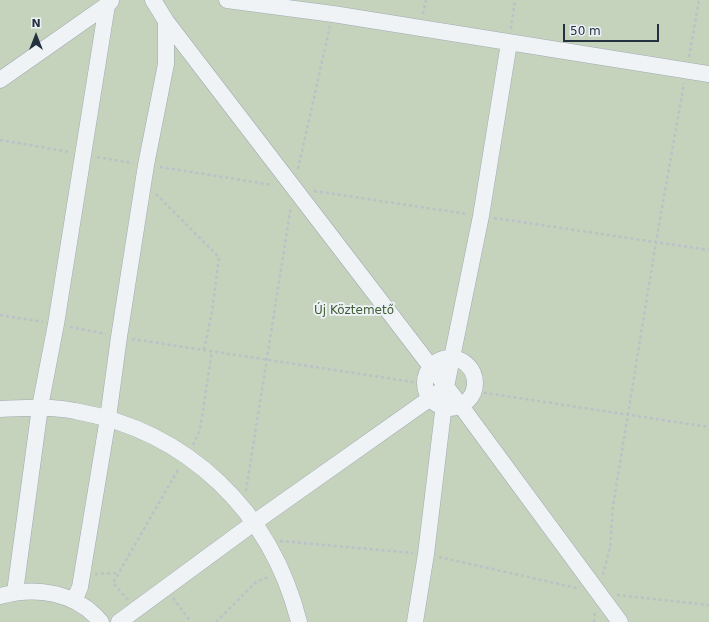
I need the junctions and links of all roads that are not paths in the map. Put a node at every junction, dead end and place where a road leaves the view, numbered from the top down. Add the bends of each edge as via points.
1 (153, 0) edge
2 (227, 0) edge
3 (109, 3) edge
4 (166, 21) junction
5 (509, 43) junction
6 (709, 74) edge
7 (0, 80) edge
8 (452, 358) junction
9 (430, 367) junction
10 (446, 387) junction
11 (427, 391) junction
12 (461, 406) junction
13 (40, 407) junction
14 (443, 408) junction
15 (0, 409) edge
16 (108, 418) junction
17 (255, 522) junction
18 (7, 594) edge
19 (74, 601) junction
20 (101, 622) edge
21 (119, 622) edge
22 (300, 622) edge
23 (415, 622) edge
24 (620, 622) edge

1 - 4 lane
2 - 5 lane via 333,14
3 - 7 lane
3 - 13 lane
4 - 9 lane
4 - 16 lane via 166,64 146,165
5 - 6 lane
5 - 8 lane via 481,216
8 - 9 lane via 444,358
8 - 10 lane
8 - 12 lane via 466,363 475,376 474,391 467,403
9 - 10 lane
9 - 11 lane via 425,378
10 - 11 lane
10 - 12 lane
10 - 14 lane
11 - 14 lane via 436,404
11 - 17 lane
12 - 14 lane
12 - 24 lane
13 - 15 lane
13 - 16 lane via 75,410
13 - 18 lane
14 - 23 lane via 426,554
16 - 17 lane via 155,437 186,455 216,479
16 - 19 lane via 80,587
17 - 21 lane
17 - 22 lane via 282,570
18 - 19 lane via 45,592
19 - 20 lane

